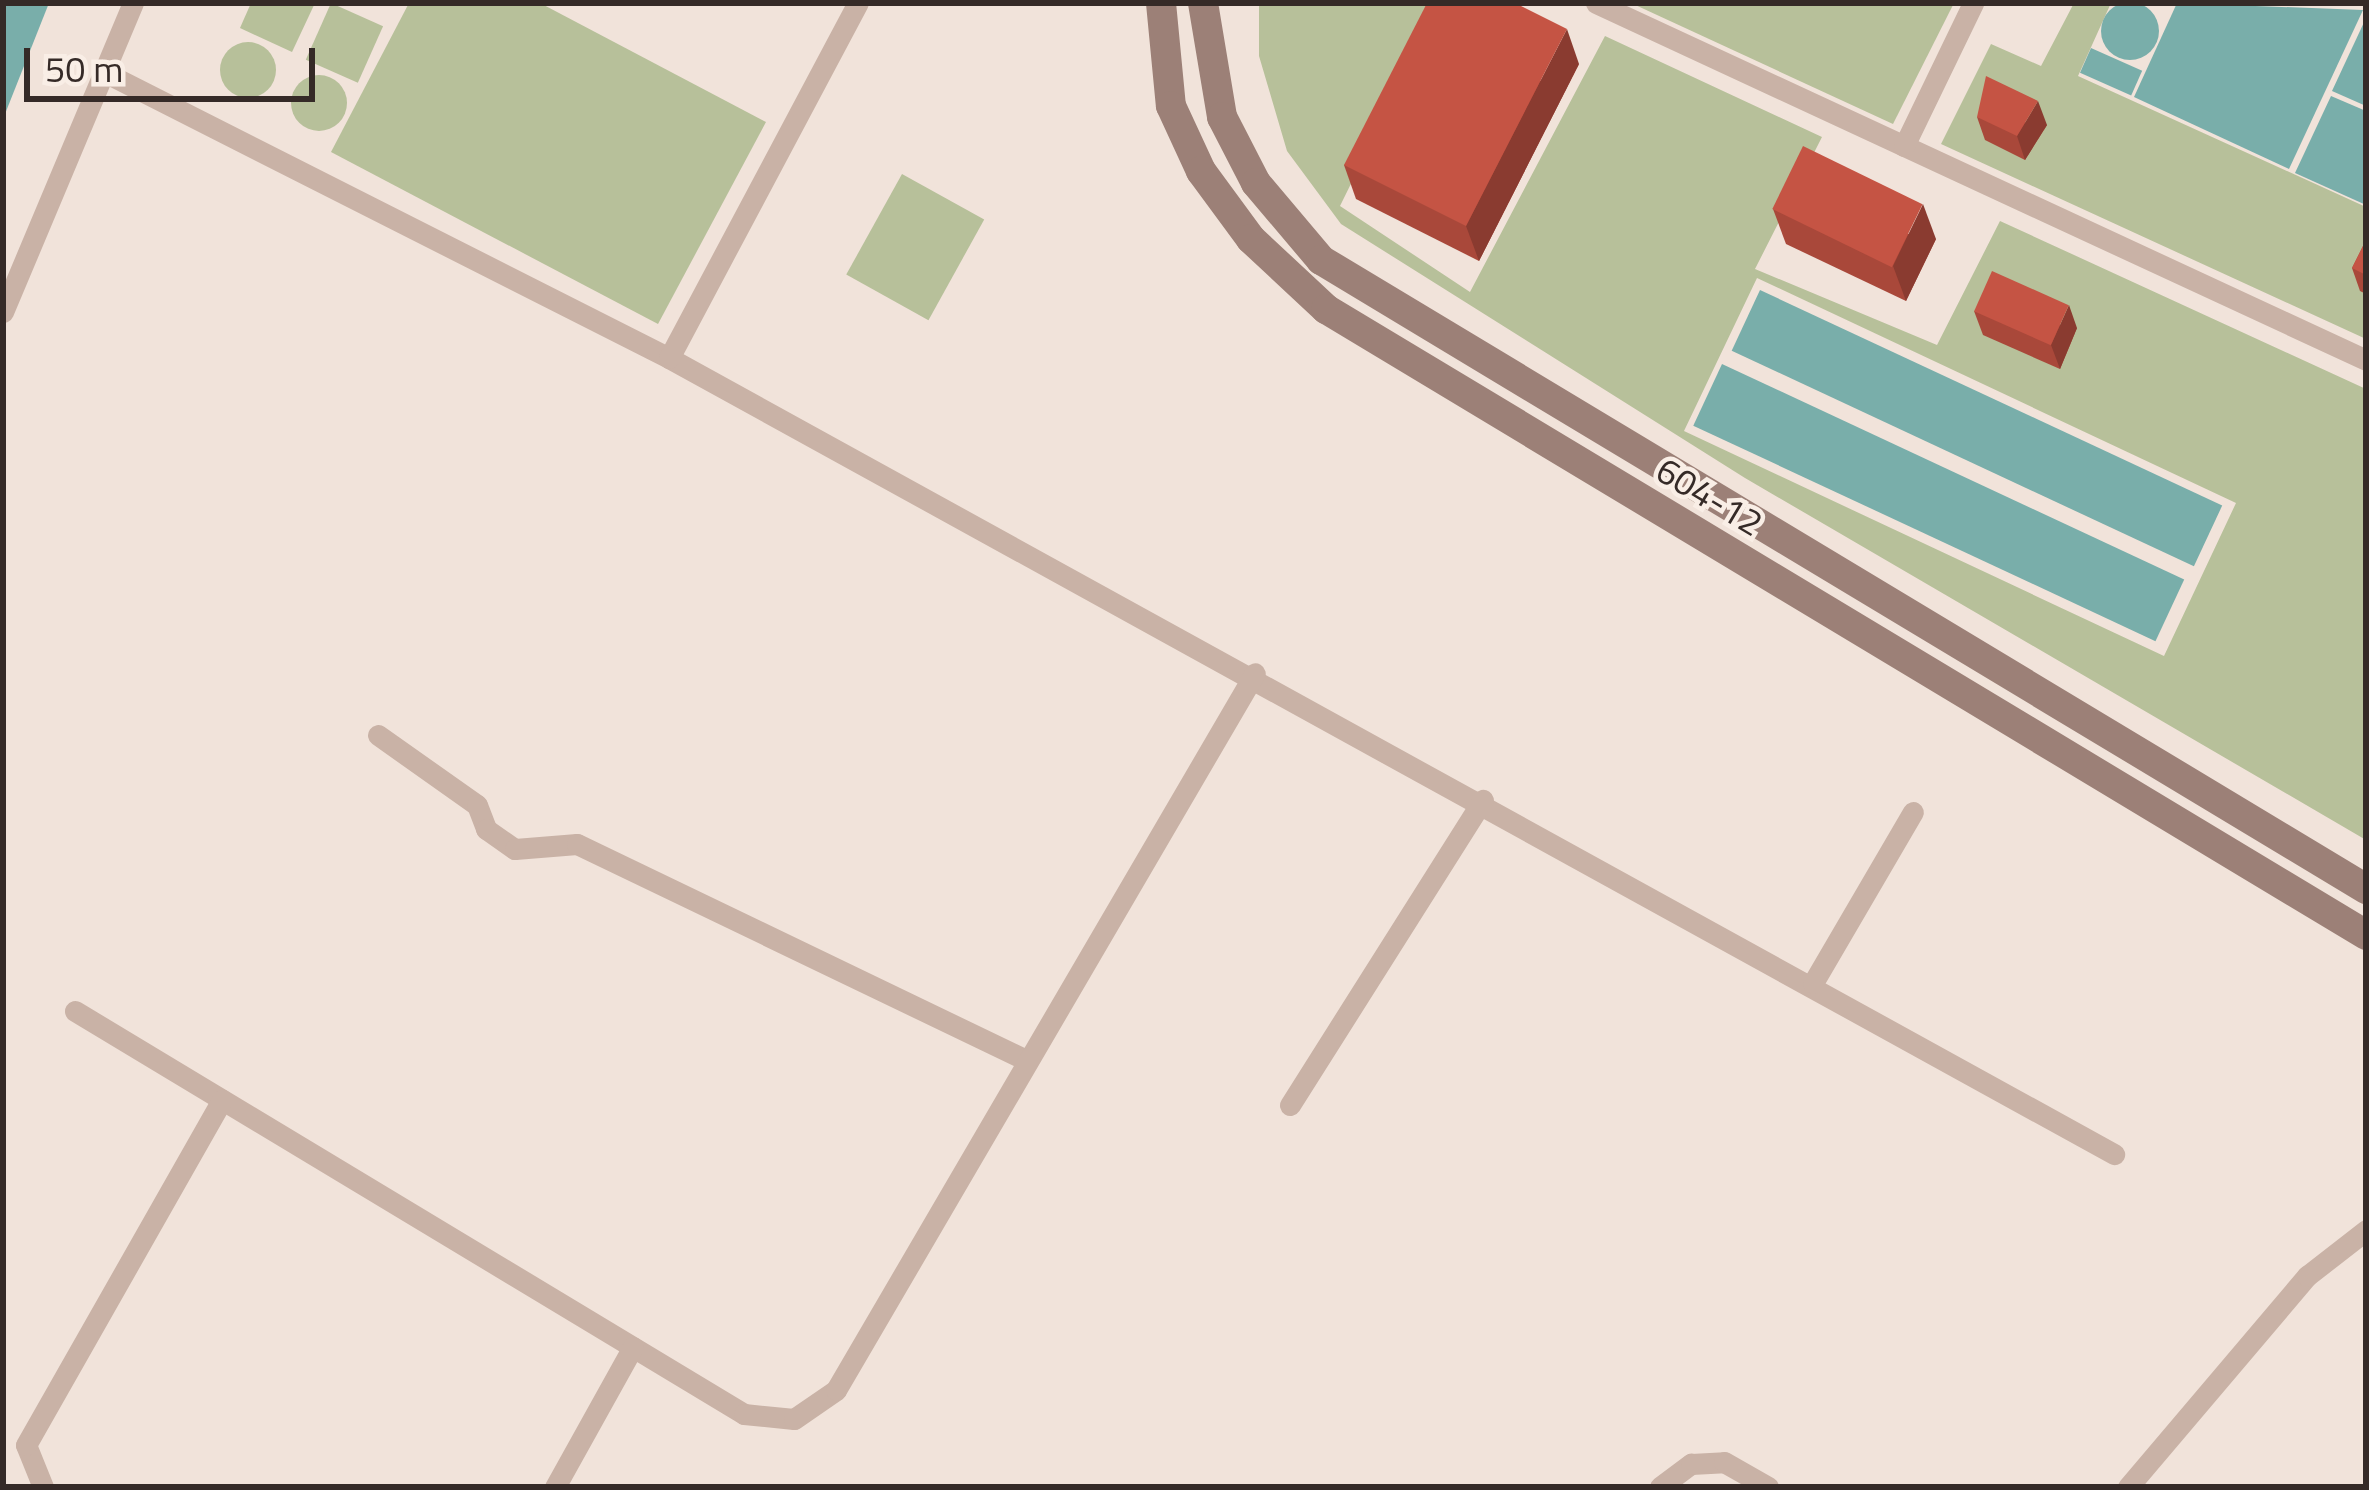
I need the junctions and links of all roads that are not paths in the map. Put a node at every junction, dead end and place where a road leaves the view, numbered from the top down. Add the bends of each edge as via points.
1 (133, 3) edge
2 (858, 3) edge
3 (1161, 3) edge
4 (1203, 3) edge
5 (1596, 3) edge
6 (1973, 3) edge
7 (110, 75) junction
8 (1904, 146) junction
9 (3, 312) edge
10 (668, 358) junction
11 (2366, 360) edge
12 (1255, 674) junction
13 (378, 735) dead end
14 (1483, 800) junction
15 (1912, 812) dead end
16 (2366, 889) edge
17 (2366, 934) edge
18 (1813, 983) junction
19 (75, 1012) dead end
20 (1028, 1061) junction
21 (222, 1100) junction
22 (1290, 1105) dead end
23 (2114, 1154) dead end
24 (2366, 1230) edge
25 (633, 1347) junction
26 (43, 1487) edge
27 (556, 1487) edge
28 (1660, 1487) edge
29 (1768, 1487) edge
30 (2128, 1487) edge

1 - 7 lane
2 - 10 lane
3 - 17 main road, 604-12 via 1172,106 1202,171 1251,238 1326,309
4 - 16 main road, 604-12 via 1222,117 1256,183 1321,260
5 - 8 lane
6 - 8 lane
7 - 9 lane
7 - 10 lane
8 - 11 lane
10 - 12 lane
12 - 14 lane
12 - 20 lane
13 - 20 lane via 477,805 485,829 515,849 578,844
14 - 18 lane
14 - 22 lane
15 - 18 lane
18 - 23 lane
19 - 21 lane
20 - 25 lane via 824,1403 760,1420
21 - 25 lane
21 - 26 lane via 26,1445
24 - 30 lane via 2307,1276
25 - 27 lane
28 - 29 lane via 1691,1464 1724,1462

